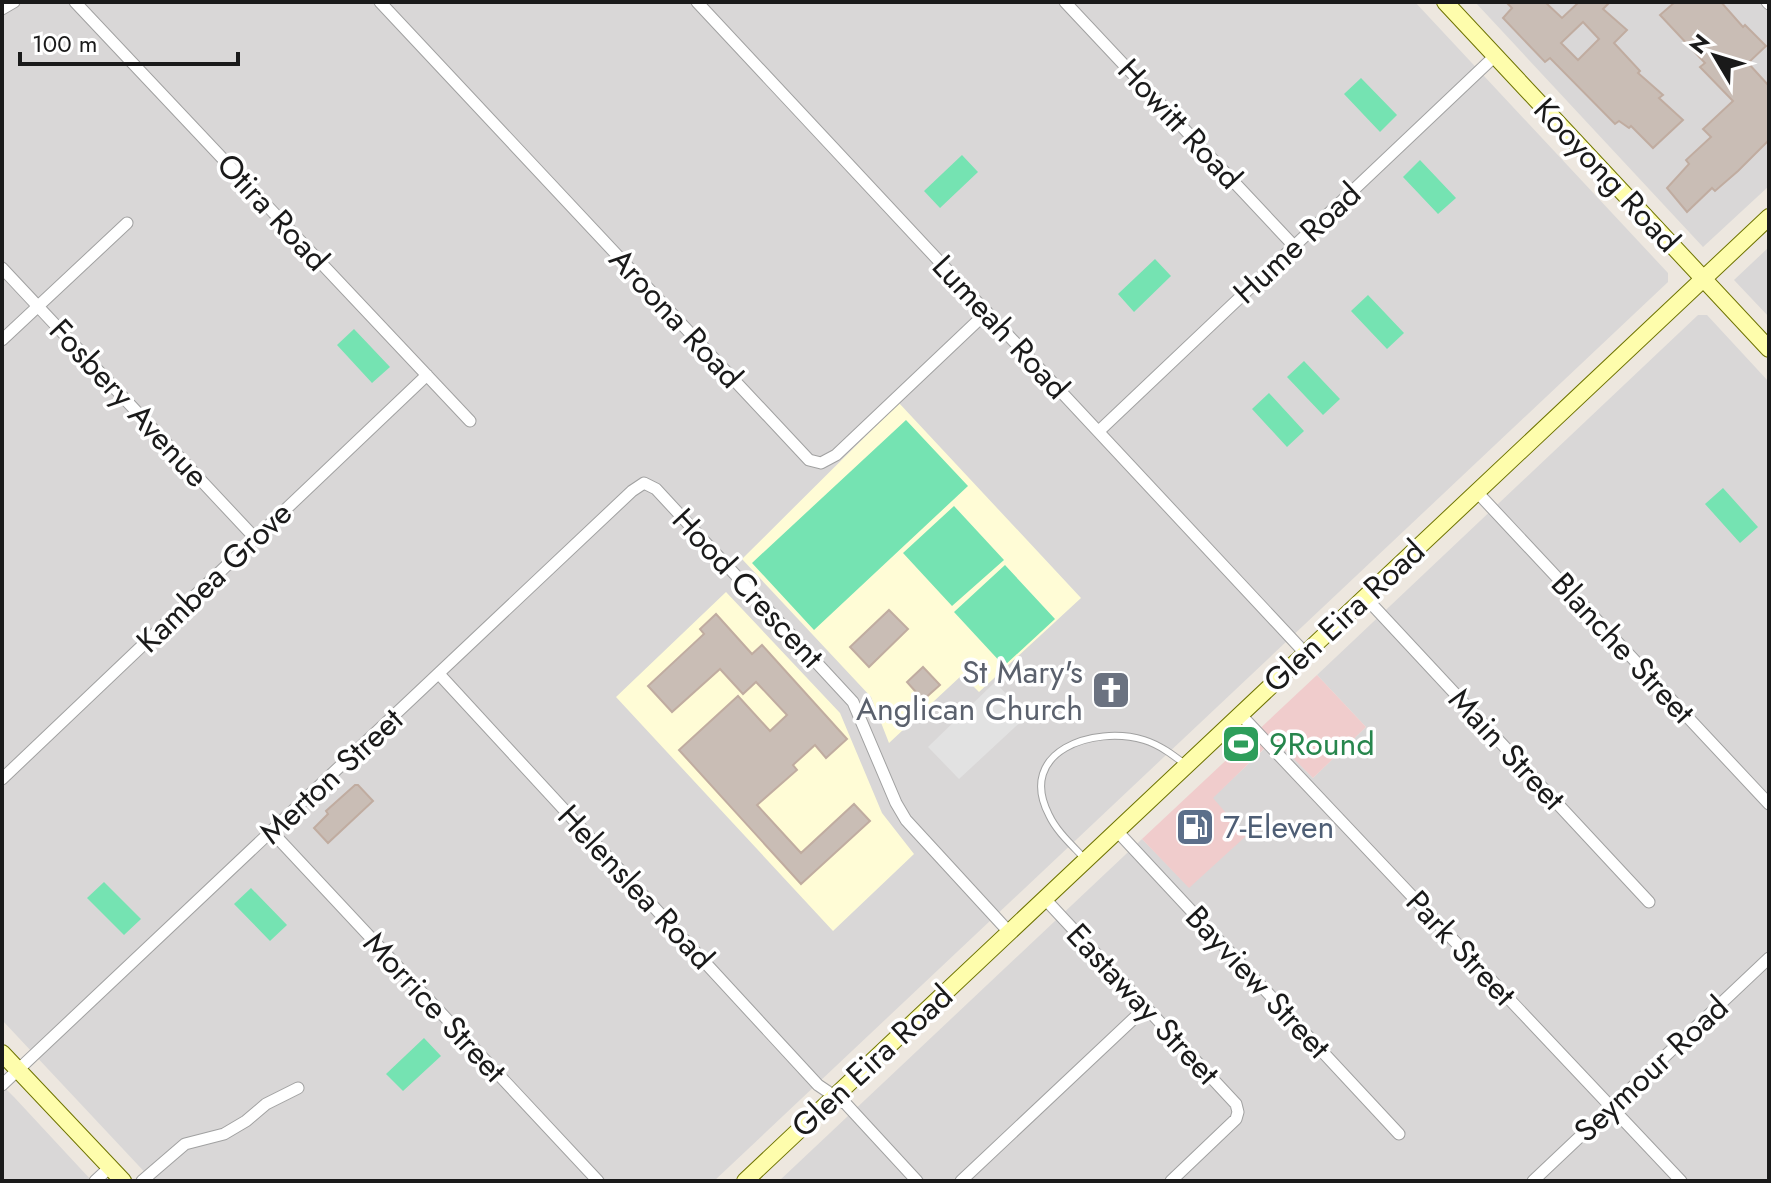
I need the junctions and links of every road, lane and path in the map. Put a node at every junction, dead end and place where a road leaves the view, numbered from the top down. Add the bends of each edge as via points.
1 (14, 2) edge
2 (75, 2) edge
3 (380, 2) edge
4 (697, 2) edge
5 (1065, 2) edge
6 (1445, 2) edge
7 (2, 9) edge
8 (1496, 55) junction
9 (1769, 217) edge
10 (127, 223) dead end
11 (1294, 246) junction
12 (2, 268) edge
13 (1703, 278) junction
14 (38, 306) junction
15 (987, 312) junction
16 (2, 340) edge
17 (1769, 349) edge
18 (427, 375) junction
19 (470, 421) dead end
20 (1099, 431) junction
21 (644, 483) joint
22 (1476, 491) junction
23 (255, 538) junction
24 (1365, 597) junction
25 (1305, 653) junction
26 (439, 674) junction
27 (1240, 714) junction
28 (1186, 765) junction
29 (2, 779) edge
30 (1769, 804) edge
31 (1117, 831) junction
32 (272, 832) junction
33 (1085, 860) junction
34 (1045, 899) junction
35 (1649, 902) dead end
36 (1009, 932) junction
37 (1768, 959) edge
38 (1146, 1007) junction
39 (2, 1053) edge
40 (18, 1070) junction
41 (2, 1085) edge
42 (298, 1088) dead end
43 (834, 1097) junction
44 (1611, 1107) junction
45 (1399, 1134) dead end
46 (110, 1167) junction
47 (95, 1181) edge
48 (123, 1181) edge
49 (142, 1181) edge
50 (598, 1181) edge
51 (745, 1181) edge
52 (917, 1181) edge
53 (961, 1181) edge
54 (1171, 1181) edge
55 (1533, 1181) edge
56 (1681, 1181) edge

1 - 7 street
2 - 18 street, Otira Road
3 - 15 street, Aroona Road via 808,459 821,463 836,455
4 - 15 street, Lumeah Road
5 - 11 street, Howitt Road
6 - 8 main road, Kooyong Road
8 - 11 street, Hume Road
8 - 13 main road, Kooyong Road
9 - 13 main road, Glen Eira Road
10 - 14 street
11 - 20 street, Hume Road
12 - 14 street, Fosbery Avenue
13 - 17 main road, Kooyong Road
13 - 22 main road, Glen Eira Road
14 - 16 street
14 - 23 street, Fosbery Avenue
15 - 20 street, Lumeah Road
18 - 19 street, Otira Road
18 - 23 street, Kambea Grove
20 - 25 street, Lumeah Road
21 - 26 street, Merton Street
21 - 36 street, Hood Crescent via 656,489 853,702 906,820
22 - 24 main road, Glen Eira Road
22 - 30 street, Blanche Street
23 - 29 street, Kambea Grove
24 - 25 main road, Glen Eira Road
24 - 35 street, Main Street
25 - 27 main road, Glen Eira Road
26 - 32 street, Merton Street
26 - 43 street, Helenslea Road
27 - 28 main road, Glen Eira Road
27 - 44 street, Park Street
28 - 31 main road, Glen Eira Road
28 - 33 lane via 1145,740 1119,736 1073,743 1054,756 1041,781 1044,802 1056,827
31 - 33 main road, Glen Eira Road
31 - 45 street, Bayview Street
32 - 40 street, Merton Street
32 - 50 street, Morrice Street
33 - 34 main road, Glen Eira Road
34 - 36 main road, Glen Eira Road
34 - 38 street, Eastaway Street
36 - 43 main road, Glen Eira Road
37 - 44 street, Seymour Road
38 - 53 street
38 - 54 street, Eastaway Street via 1238,1112 1232,1124
39 - 40 main road
40 - 41 street, Merton Street
40 - 46 main road
42 - 49 street via 224,1134 185,1144
43 - 51 main road, Glen Eira Road
43 - 52 street, Helenslea Road
44 - 55 street, Seymour Road
44 - 56 street, Park Street
46 - 47 street
46 - 48 main road

